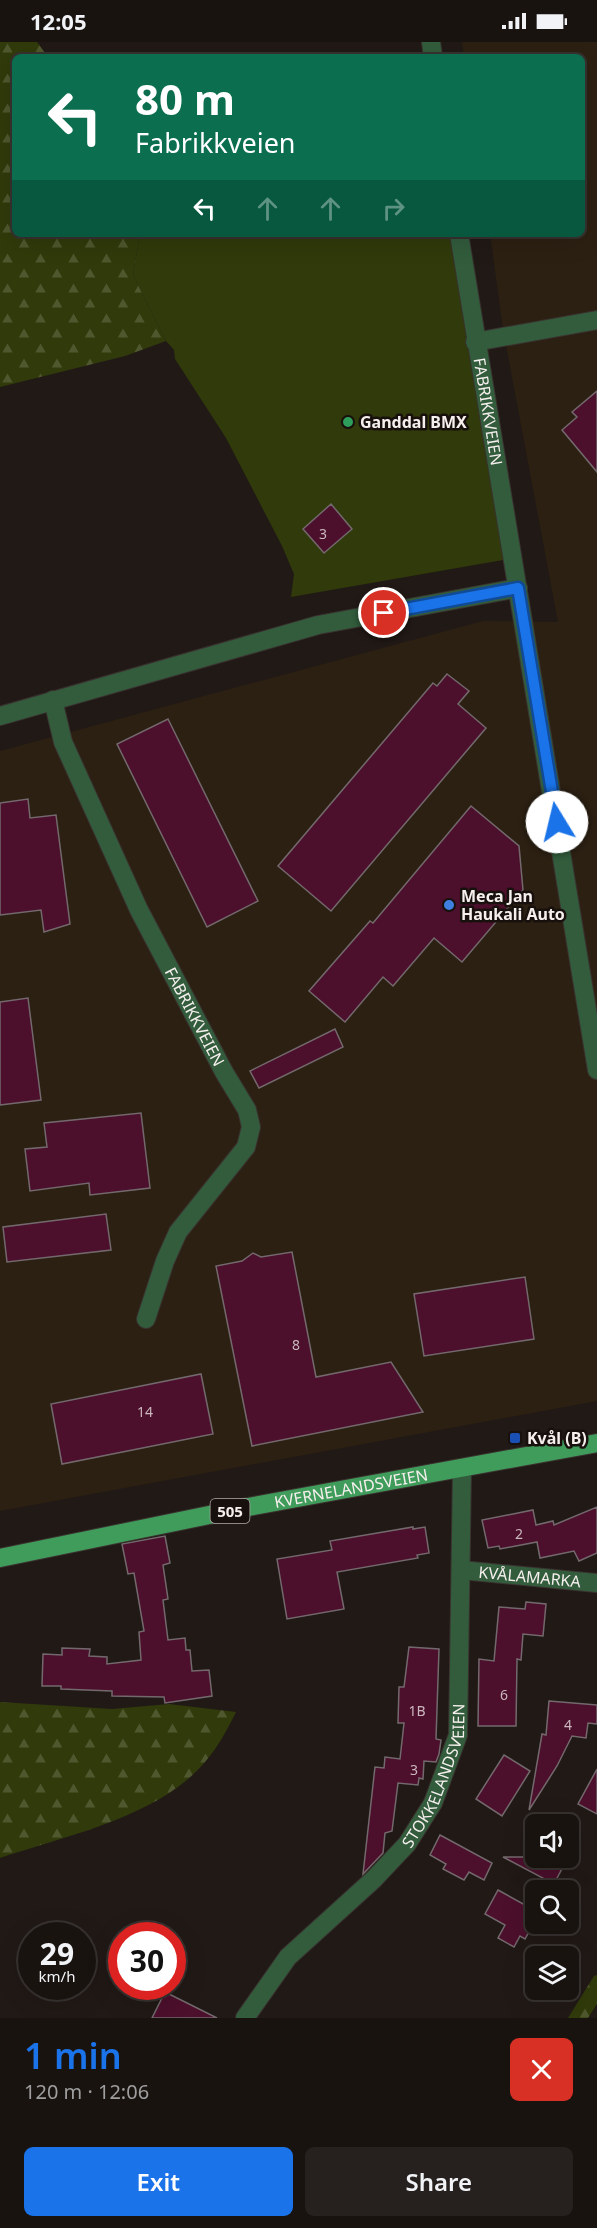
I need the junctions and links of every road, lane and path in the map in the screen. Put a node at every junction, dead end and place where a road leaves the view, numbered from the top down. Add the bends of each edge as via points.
1 (459, 237) edge
2 (597, 320) edge
3 (475, 342) junction
4 (518, 588) junction
5 (53, 700) junction
6 (0, 716) edge
7 (597, 1070) edge
8 (146, 1319) dead end
9 (597, 1443) edge
10 (462, 1469) junction
11 (0, 1558) edge
12 (461, 1570) junction
13 (597, 1583) edge
14 (245, 2018) edge

1 - 3 street, FABRIKKVEIEN
2 - 3 street
3 - 4 street, FABRIKKVEIEN
4 - 5 street via 318,625
4 - 7 street, FABRIKKVEIEN
5 - 6 street
5 - 8 street, FABRIKKVEIEN via 63,742 139,910 247,1110 250,1127 246,1146 178,1232
9 - 10 main road, KVERNELANDSVEIEN / 505
10 - 11 main road, KVERNELANDSVEIEN / 505 via 248,1507
10 - 12 street, STOKKELANDSVEIEN
12 - 13 street, KVÅLAMARKA
12 - 14 street, STOKKELANDSVEIEN via 458,1735 433,1803 407,1844 288,1958

